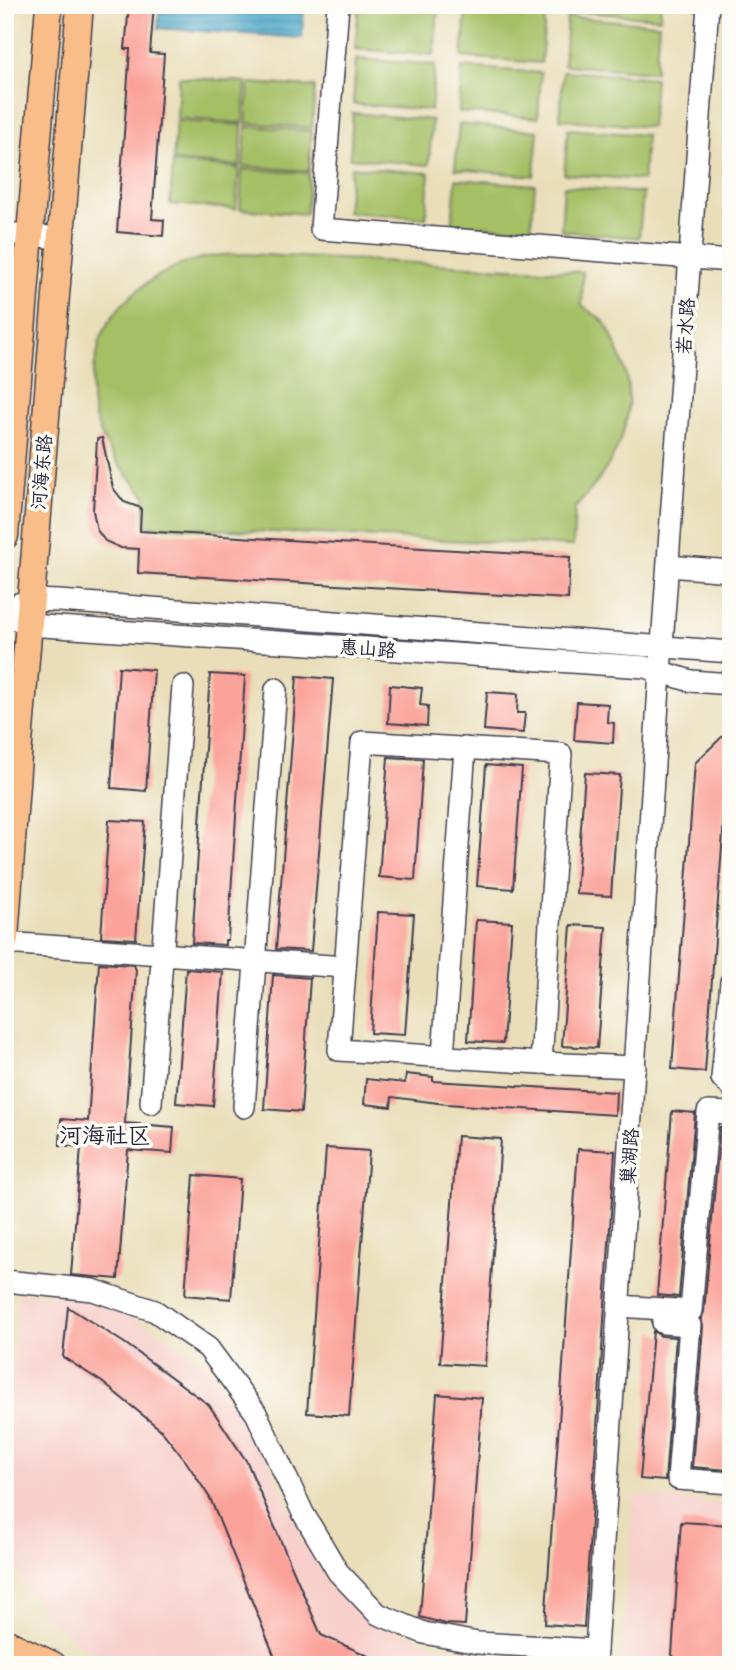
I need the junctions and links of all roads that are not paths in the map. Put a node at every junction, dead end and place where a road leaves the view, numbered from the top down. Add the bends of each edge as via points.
1 (49, 5) edge
2 (80, 5) edge
3 (338, 5) edge
4 (708, 5) edge
5 (18, 234) edge
6 (61, 238) junction
7 (690, 258) junction
8 (731, 261) edge
9 (5, 536) edge
10 (668, 566) junction
11 (731, 571) edge
12 (18, 612) edge
13 (662, 647) junction
14 (731, 652) edge
15 (660, 672) junction
16 (731, 684) edge
17 (183, 686) dead end
18 (276, 689) dead end
19 (465, 748) junction
20 (5, 941) edge
21 (162, 954) junction
22 (256, 961) junction
23 (345, 967) junction
24 (731, 982) edge
25 (443, 1056) junction
26 (541, 1062) junction
27 (635, 1067) junction
28 (731, 1087) edge
29 (151, 1103) dead end
30 (244, 1107) dead end
31 (731, 1113) edge
32 (5, 1281) edge
33 (619, 1313) junction
34 (731, 1483) edge
35 (5, 1642) edge
36 (596, 1658) edge
37 (53, 1665) edge

1 - 5 main road, 河海东路
2 - 6 main road, 河海东路
3 - 7 street via 321,229
4 - 7 street, 若水路
5 - 6 street
5 - 9 main road, 河海东路
6 - 12 main road, 河海东路
7 - 8 street
7 - 10 street, 若水路
10 - 11 street
10 - 13 street, 若水路
12 - 13 street, 惠山路
12 - 15 street, 惠山路 via 645,667
12 - 20 main road, 河海东路
13 - 14 street, 惠山路
13 - 15 street, 巢湖路
15 - 16 street, 惠山路 via 691,681
15 - 27 street, 巢湖路
17 - 21 street
18 - 22 street
19 - 23 street via 362,742
19 - 25 street
19 - 26 street via 562,754
20 - 21 street
21 - 22 street
21 - 29 street
22 - 23 street
22 - 30 street
23 - 25 street via 339,1049
24 - 28 street via 722,1078
25 - 26 street
26 - 27 street
27 - 33 street, 巢湖路
31 - 33 street via 708,1112 691,1311
32 - 36 street via 93,1290 155,1311 208,1348 256,1413 303,1513 338,1572 378,1614 424,1633
33 - 34 street via 690,1325 678,1479
33 - 36 street, 巢湖路
35 - 37 main road

